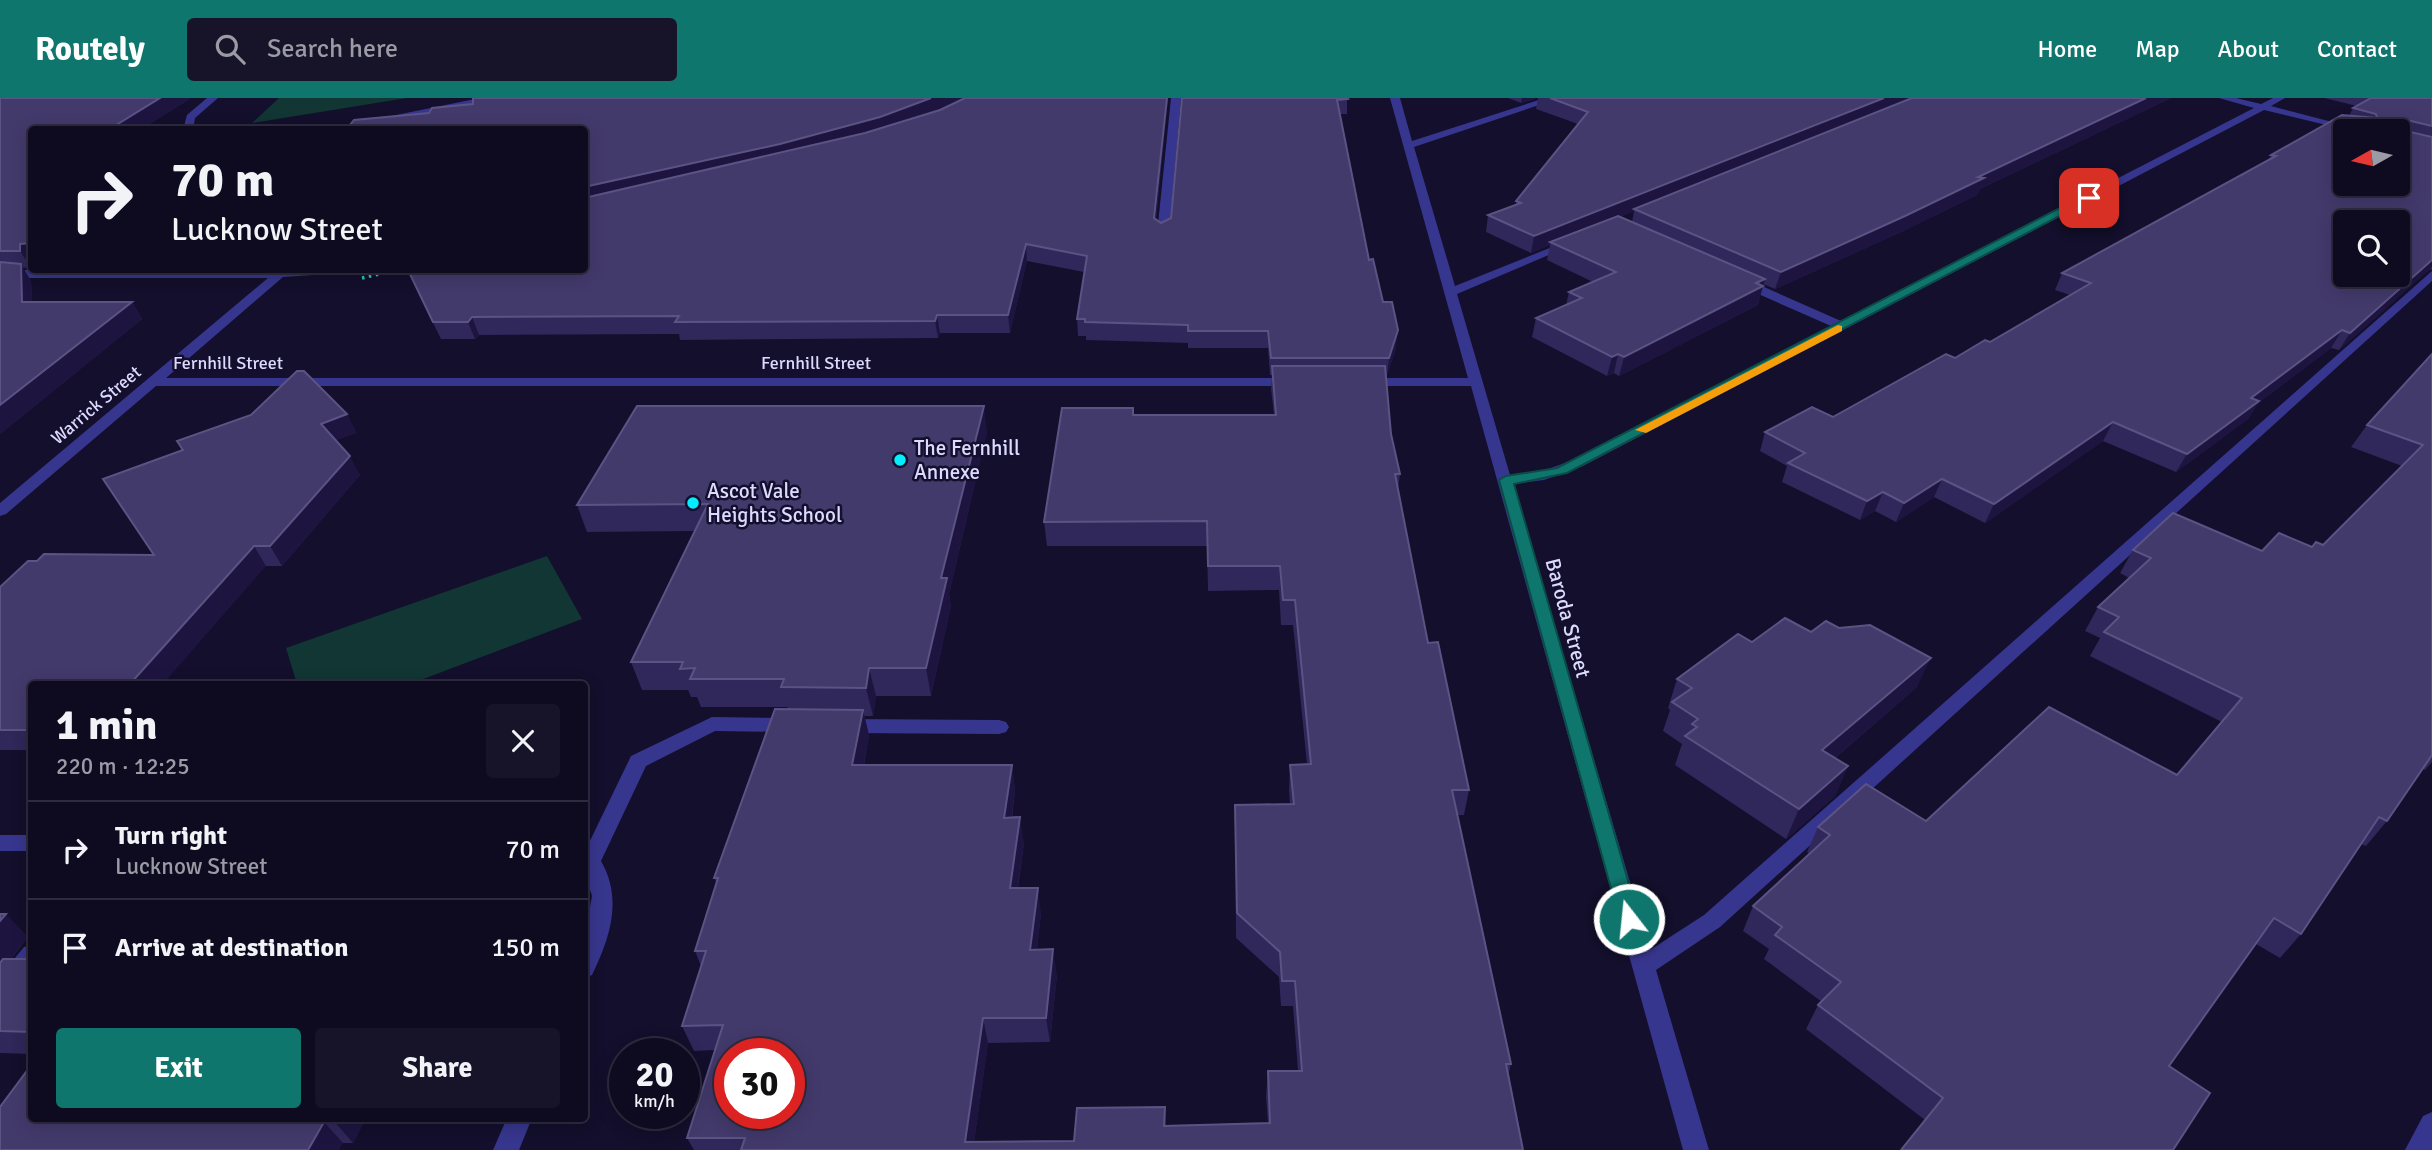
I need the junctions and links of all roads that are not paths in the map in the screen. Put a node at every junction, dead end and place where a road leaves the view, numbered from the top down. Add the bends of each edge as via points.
1 (212, 98) edge
2 (495, 98) edge
3 (1176, 98) edge
4 (1395, 98) edge
5 (1555, 98) edge
6 (2224, 98) edge
7 (2280, 98) edge
8 (2262, 107) junction
9 (2333, 124) edge
10 (189, 126) edge
11 (348, 126) edge
12 (1409, 145) junction
13 (1163, 234) edge
14 (1589, 236) edge
15 (292, 273) edge
16 (0, 274) edge
17 (280, 274) junction
18 (2432, 275) edge
19 (1729, 277) edge
20 (1451, 292) junction
21 (1841, 326) junction
22 (154, 382) junction
23 (1312, 382) edge
24 (1352, 382) edge
25 (1478, 382) junction
26 (1506, 480) junction
27 (0, 511) edge
28 (999, 727) dead end
29 (0, 843) edge
30 (28, 843) edge
31 (591, 861) edge
32 (28, 959) edge
33 (588, 959) edge
34 (1642, 967) junction
35 (0, 993) edge
36 (518, 1122) edge
37 (2432, 1124) edge
38 (506, 1150) edge
39 (1696, 1150) edge
40 (2418, 1150) edge

1 - 10 street via 190,117
2 - 11 street
3 - 13 street
4 - 12 street, Baroda Street
5 - 12 street
6 - 8 street
7 - 8 street
8 - 9 street
8 - 21 street
12 - 20 street, Baroda Street
14 - 20 street
15 - 17 street
16 - 17 street
17 - 22 street, Warrick Street
18 - 34 street via 1712,921
19 - 21 street
20 - 25 street, Baroda Street
21 - 26 street via 1562,471
22 - 23 street, Fernhill Street
22 - 27 street, Warrick Street
24 - 25 street
25 - 26 street, Baroda Street
26 - 34 street, Baroda Street
28 - 31 street via 712,724 638,761
29 - 30 street
31 - 33 street via 606,898 600,933
32 - 35 street
34 - 39 street, Baroda Street
36 - 38 street
37 - 40 street

